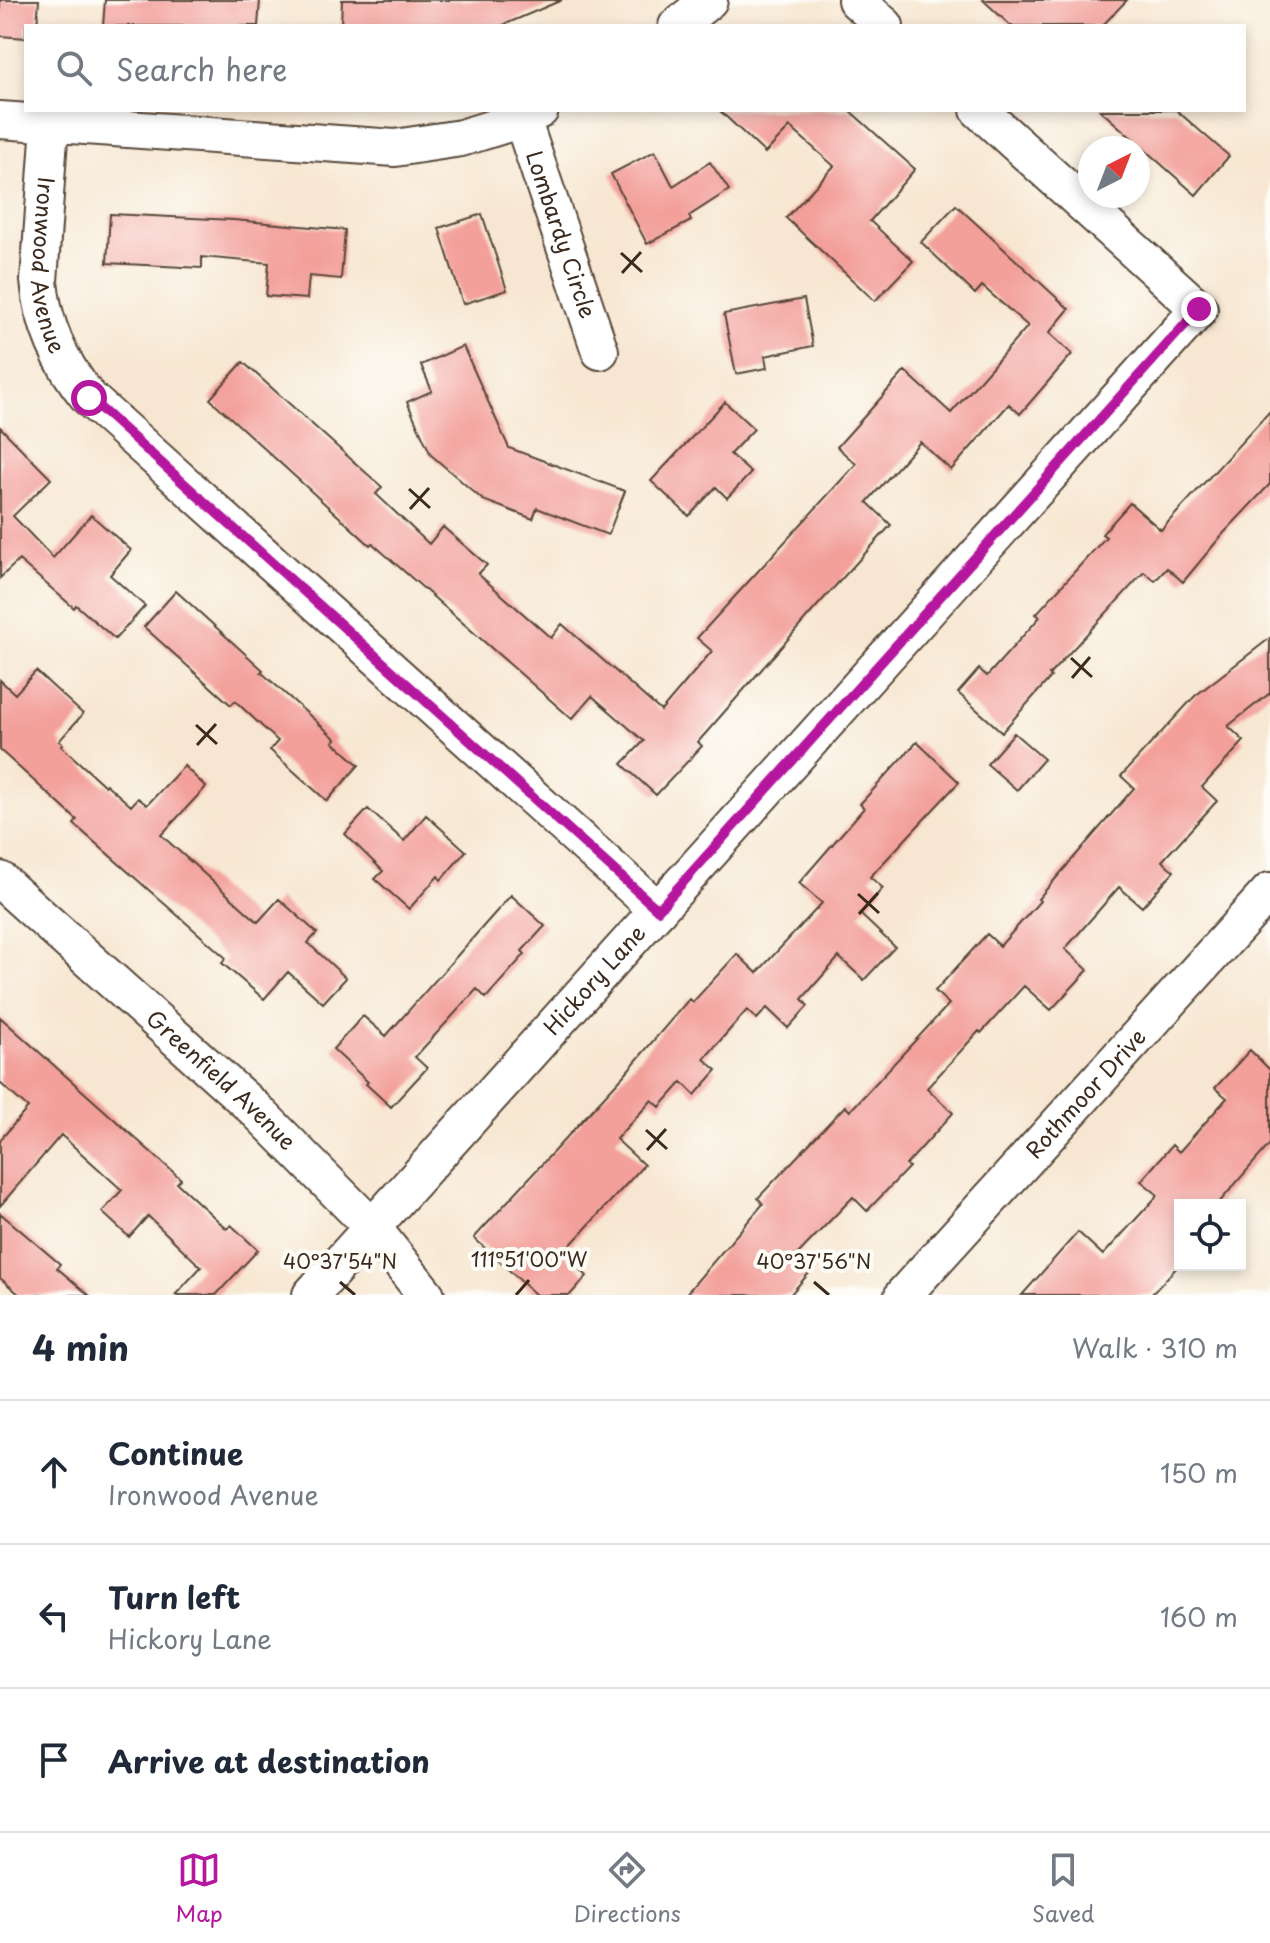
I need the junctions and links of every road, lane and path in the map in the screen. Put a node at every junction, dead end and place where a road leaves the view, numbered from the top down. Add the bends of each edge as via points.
1 (709, 0) edge
2 (856, 0) edge
3 (679, 24) edge
4 (883, 24) edge
5 (981, 112) edge
6 (531, 115) edge
7 (0, 120) edge
8 (50, 124) junction
9 (600, 351) dead end
10 (0, 880) edge
11 (1270, 891) edge
12 (658, 910) junction
13 (372, 1227) junction
14 (311, 1295) edge
15 (426, 1295) edge
16 (903, 1295) edge

1 - 3 street
2 - 4 street
5 - 12 street, Hickory Lane via 1199,309
6 - 8 street via 461,138 395,148
6 - 9 street, Lombardy Circle
7 - 8 street
8 - 12 street, Ironwood Avenue via 41,302 53,342 75,381
10 - 13 street, Greenfield Avenue via 256,1110
11 - 16 street, Rothmoor Drive
12 - 13 street, Hickory Lane
13 - 14 street, Hickory Lane
13 - 15 street, Greenfield Avenue

